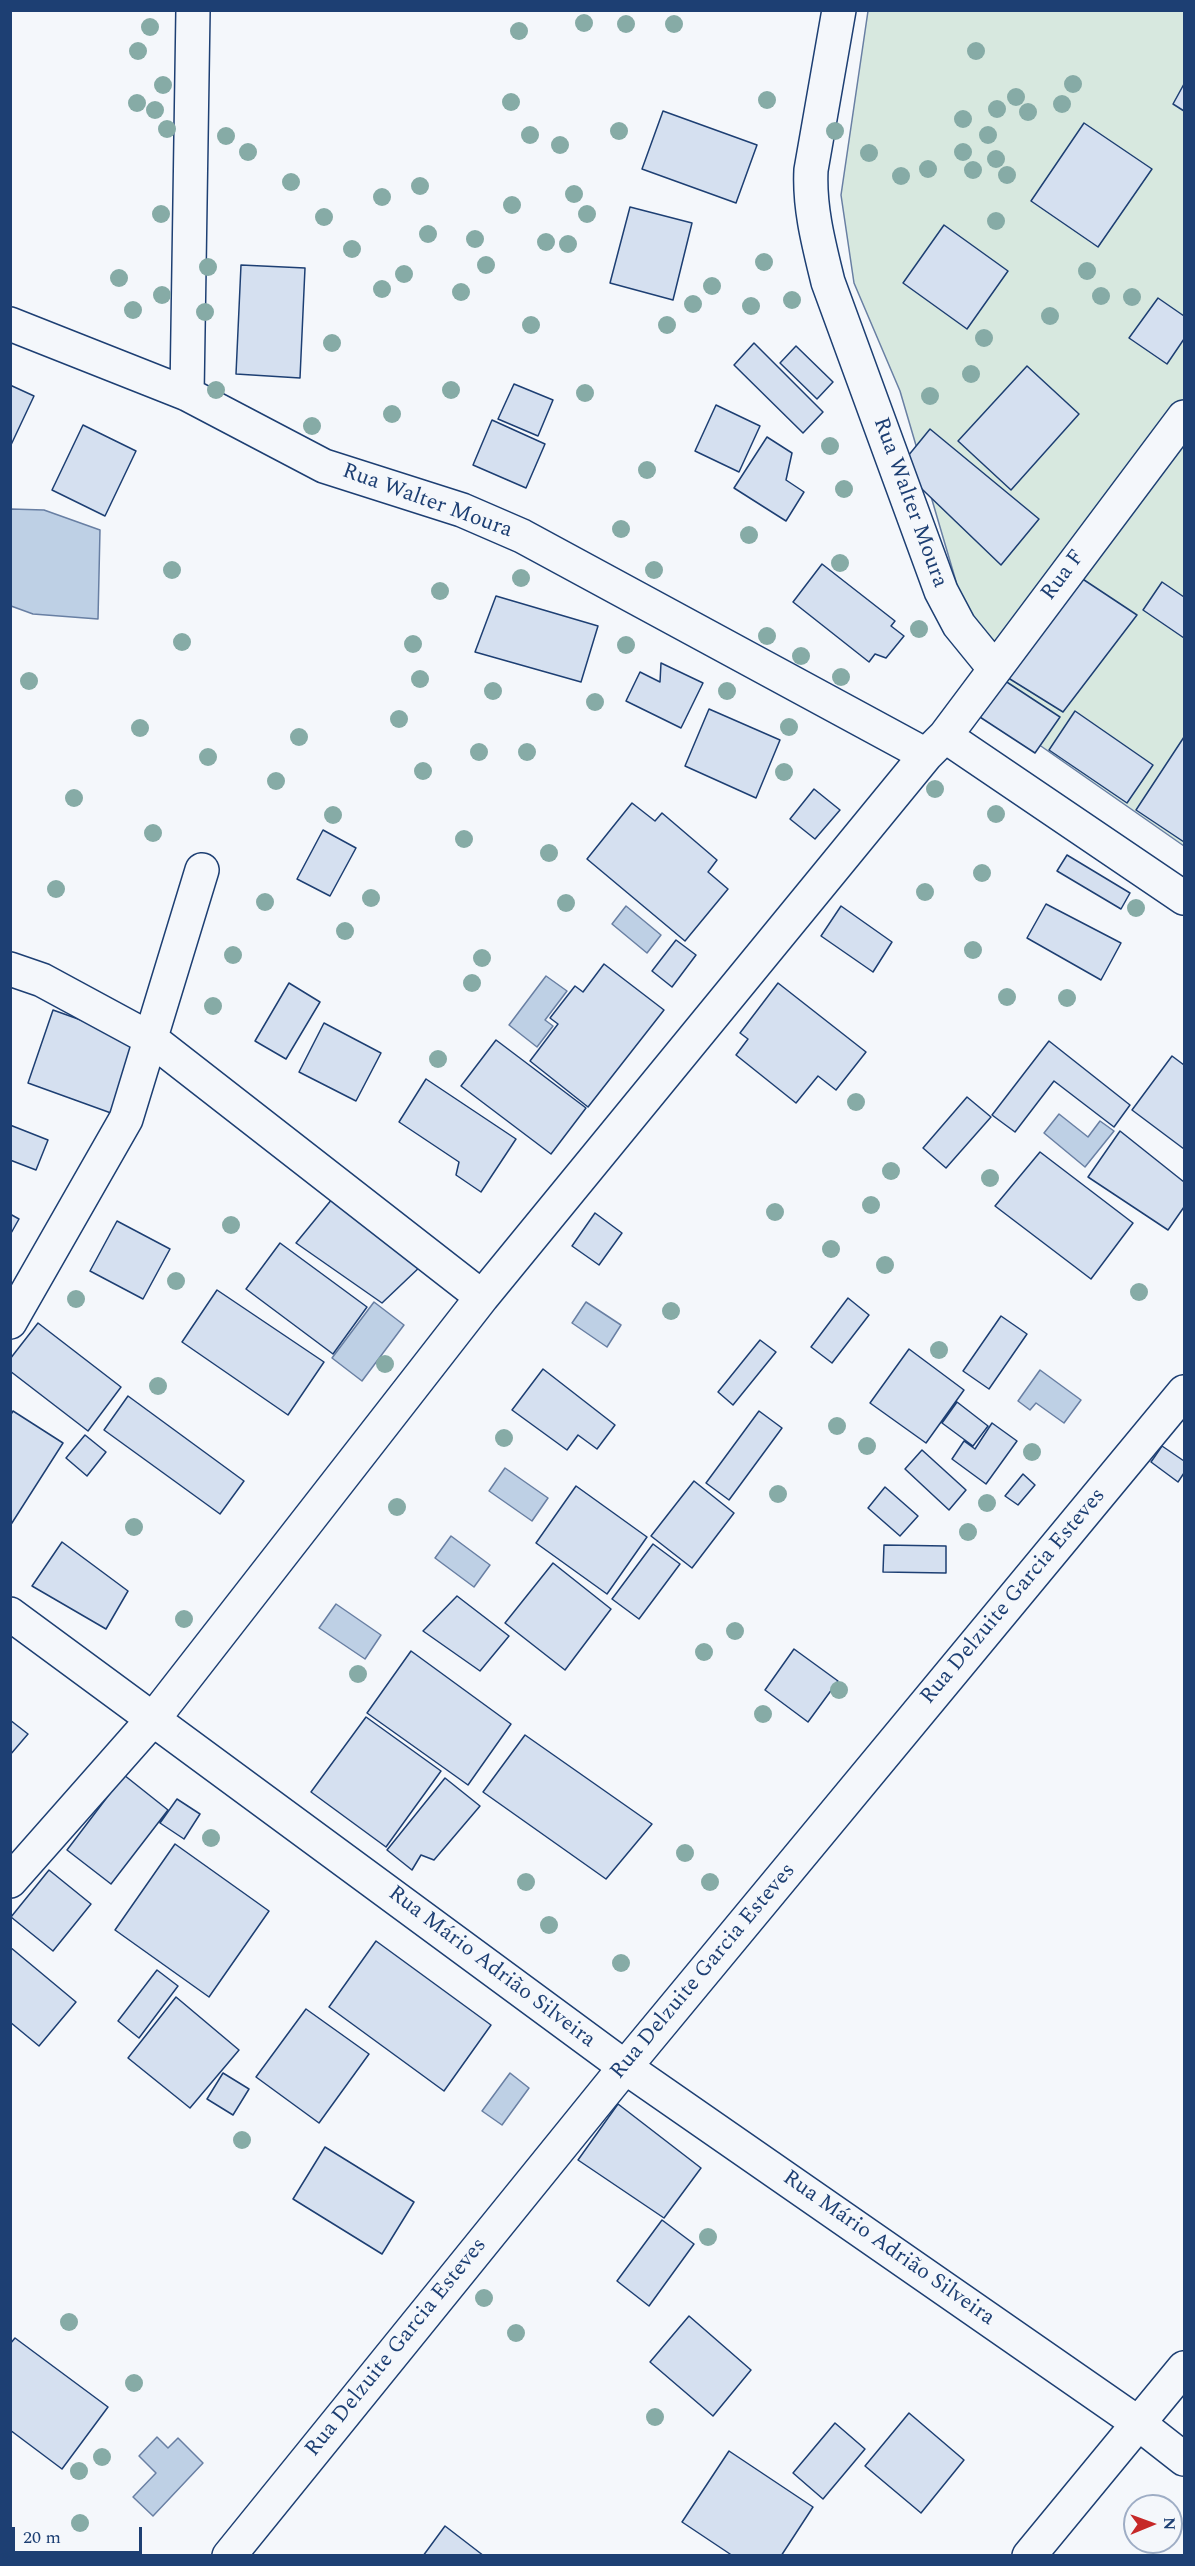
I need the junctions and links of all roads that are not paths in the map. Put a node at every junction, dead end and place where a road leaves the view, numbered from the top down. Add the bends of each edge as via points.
1 (193, 10) edge
2 (839, 10) edge
3 (10, 324) edge
4 (187, 394) junction
5 (1185, 417) edge
6 (994, 668) junction
7 (936, 746) junction
8 (202, 870) dead end
9 (1185, 898) edge
10 (10, 969) edge
11 (151, 1039) junction
12 (482, 1297) junction
13 (10, 1322) edge
14 (1185, 1392) edge
15 (10, 1614) edge
16 (154, 1718) junction
17 (10, 1881) edge
18 (625, 2067) junction
19 (1185, 2368) edge
20 (1138, 2423) junction
21 (1185, 2459) edge
22 (229, 2556) edge
23 (1029, 2556) edge

1 - 4 street
2 - 6 street, Rua Walter Moura via 811,170 816,234 828,282 941,591 959,625
3 - 4 street, Rua Walter Moura
4 - 7 street, Rua Walter Moura via 324,466 462,510 522,536
5 - 6 street, Rua F
6 - 7 street, Rua F
7 - 9 street, Rua Walter Moura
7 - 12 street, Rua F
8 - 11 street
10 - 11 street via 42,980
11 - 12 street
11 - 13 street via 126,1119
12 - 16 street, Rua F
14 - 18 street, Rua Delzuite Garcia Esteves
15 - 16 street, Rua Mário Adrião Silveira
16 - 17 street, Rua F
16 - 18 street, Rua Mário Adrião Silveira
18 - 20 street, Rua Mário Adrião Silveira
18 - 22 street, Rua Delzuite Garcia Esteves
19 - 20 street
20 - 21 street, Rua Mário Adrião Silveira
20 - 23 street

